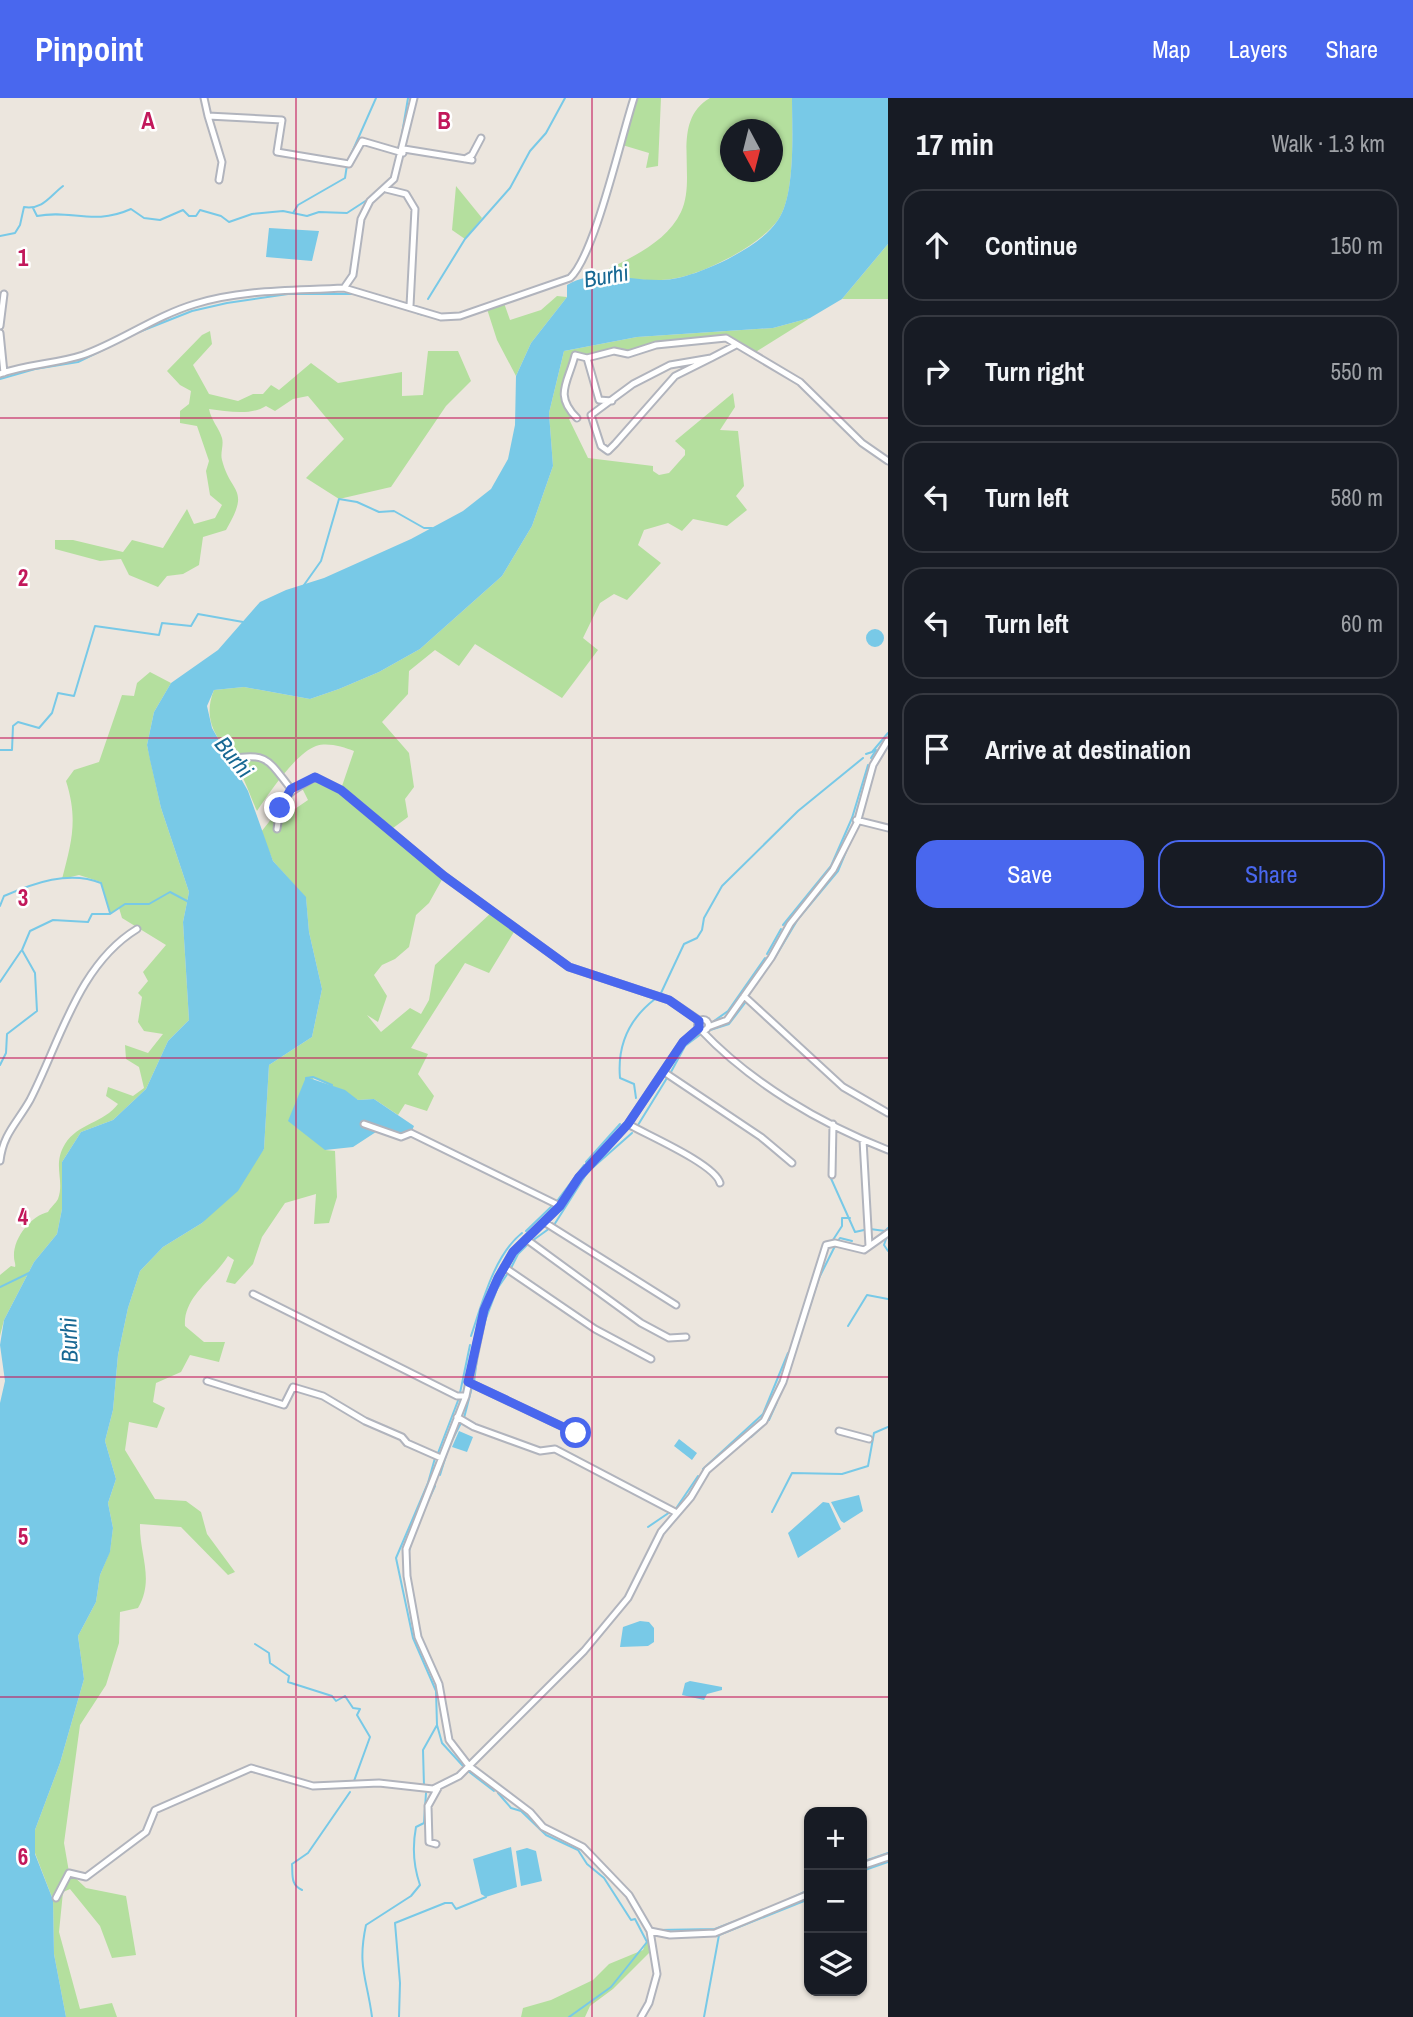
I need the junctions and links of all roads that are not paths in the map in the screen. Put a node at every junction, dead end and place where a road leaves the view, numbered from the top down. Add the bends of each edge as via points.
1 (204, 98) edge
2 (414, 98) edge
3 (634, 98) edge
4 (208, 116) junction
5 (481, 138) dead end
6 (403, 151) junction
7 (464, 159) junction
8 (472, 160) dead end
9 (219, 180) dead end
10 (386, 189) junction
11 (344, 288) junction
12 (4, 294) dead end
13 (410, 306) junction
14 (0, 326) edge
15 (0, 333) edge
16 (736, 345) junction
17 (587, 358) junction
18 (710, 358) junction
19 (2, 373) edge
20 (612, 401) junction
21 (577, 418) dead end
22 (888, 461) edge
23 (888, 740) edge
24 (232, 759) dead end
25 (291, 789) junction
26 (856, 820) junction
27 (888, 828) edge
28 (277, 829) dead end
29 (137, 929) dead end
30 (744, 996) junction
31 (699, 1021) junction
32 (709, 1027) junction
33 (700, 1029) junction
34 (664, 1072) junction
35 (888, 1114) edge
36 (365, 1124) dead end
37 (628, 1124) junction
38 (833, 1124) junction
39 (863, 1140) junction
40 (888, 1150) edge
41 (0, 1161) edge
42 (792, 1163) dead end
43 (832, 1175) dead end
44 (720, 1183) dead end
45 (560, 1206) junction
46 (544, 1222) junction
47 (888, 1233) edge
48 (526, 1240) junction
49 (869, 1246) junction
50 (504, 1266) junction
51 (253, 1294) dead end
52 (676, 1305) dead end
53 (686, 1337) dead end
54 (651, 1359) dead end
55 (207, 1381) dead end
56 (468, 1382) junction
57 (466, 1396) junction
58 (457, 1417) junction
59 (839, 1431) dead end
60 (576, 1433) dead end
61 (869, 1439) dead end
62 (441, 1458) junction
63 (677, 1513) junction
64 (469, 1766) junction
65 (439, 1787) junction
66 (436, 1844) dead end
67 (888, 1857) edge
68 (867, 1864) edge
69 (804, 1896) edge
70 (56, 1898) dead end
71 (650, 1931) junction
72 (641, 2017) edge

1 - 4 street
2 - 6 street
3 - 13 street via 580,269 556,285 460,316 441,317
4 - 6 street via 282,120 277,152 335,163 349,164 362,141
4 - 9 street via 222,162
5 - 7 street via 472,155
6 - 7 street
6 - 10 street
7 - 8 street
10 - 11 street via 370,201 361,219 353,275
10 - 13 street via 406,194 415,209
11 - 13 street
11 - 19 street via 296,288 197,303 84,355
12 - 14 street
15 - 19 street
16 - 17 street via 726,338
16 - 18 street
16 - 22 street via 800,382 862,443
17 - 20 street via 599,400
17 - 21 street via 575,355 572,370 564,379 564,402
18 - 20 street via 670,365
18 - 20 street via 676,376 608,451 601,446 592,415
23 - 26 street via 873,765
24 - 25 street via 266,758
25 - 28 street via 281,802
25 - 31 street via 315,777 341,790 444,876 569,967 669,1000
26 - 27 street
26 - 30 street via 833,870 790,924
29 - 41 street via 117,941 77,998 31,1098 2,1141
30 - 32 street via 727,1020
30 - 35 street via 843,1087
31 - 32 street via 707,1021
31 - 33 street
32 - 33 street
33 - 34 street via 683,1042
33 - 38 street via 755,1076
34 - 37 street
34 - 42 street
36 - 45 street via 401,1138 411,1133
37 - 44 street via 702,1164
37 - 45 street via 579,1177
38 - 39 street
38 - 43 street
39 - 40 street
39 - 49 street
45 - 46 street
46 - 48 street
46 - 52 street
47 - 49 street
48 - 50 street
48 - 53 street via 641,1323 668,1338
49 - 63 street via 859,1250 826,1245 770,1410 758,1427 707,1471
50 - 54 street via 595,1329
50 - 56 street via 484,1310
51 - 57 street via 457,1396
55 - 62 street via 284,1405 293,1387 323,1396
56 - 57 street
56 - 60 street
57 - 58 street
58 - 62 street
58 - 63 street via 540,1451 555,1449
59 - 61 street
62 - 64 street via 409,1538 407,1576 418,1637 439,1684 444,1726 449,1741
63 - 64 street via 661,1532 628,1598 538,1700
64 - 65 street
64 - 71 street via 543,1827 583,1847 629,1895
65 - 66 street via 427,1810 429,1842
65 - 70 street via 420,1790 379,1783 313,1786 251,1768 155,1810 146,1832 86,1877 69,1873
67 - 68 street
69 - 71 street via 715,1933 670,1936
71 - 72 street via 657,1974

